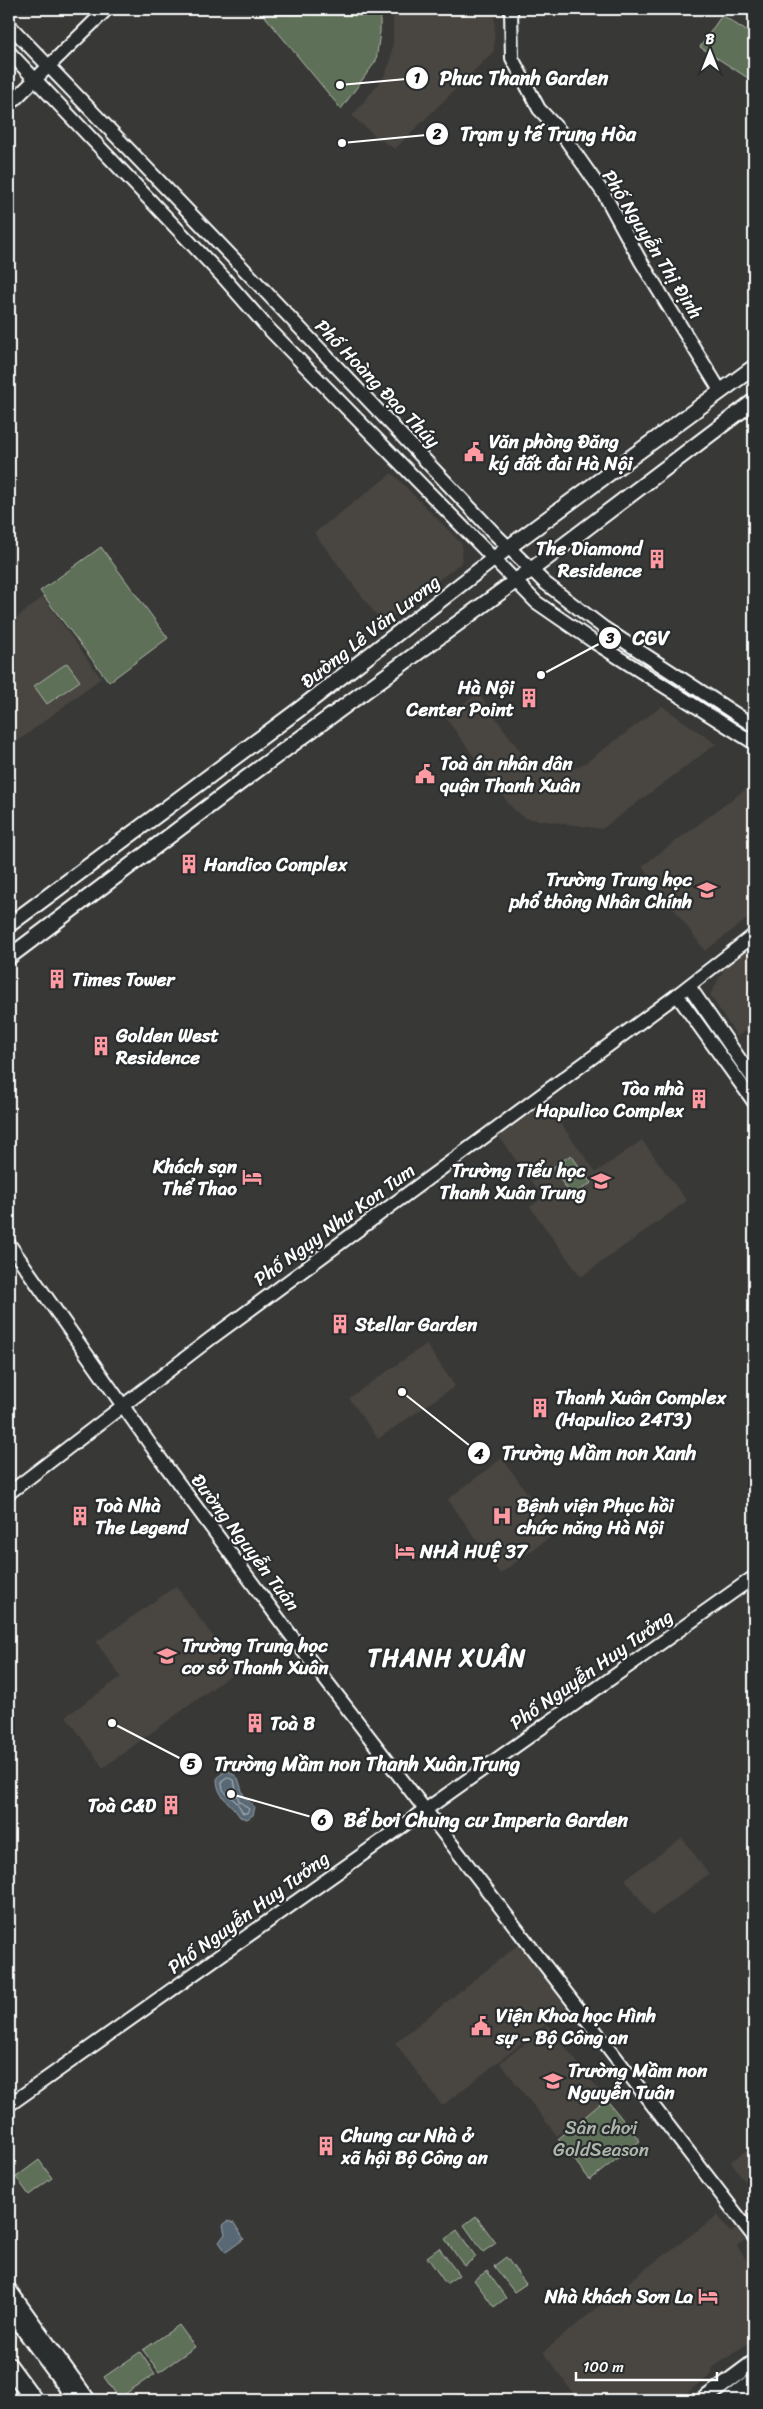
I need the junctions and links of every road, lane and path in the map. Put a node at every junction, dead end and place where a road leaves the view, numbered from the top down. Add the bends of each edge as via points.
1 (107, 9) edge
2 (511, 9) edge
3 (9, 26) edge
4 (9, 52) edge
5 (48, 67) junction
6 (34, 80) junction
7 (9, 105) edge
8 (754, 367) edge
9 (721, 392) junction
10 (754, 401) edge
11 (509, 547) junction
12 (493, 559) junction
13 (532, 569) junction
14 (514, 581) junction
15 (604, 628) junction
16 (594, 642) junction
17 (754, 725) edge
18 (742, 735) junction
19 (754, 743) edge
20 (9, 925) edge
21 (754, 934) edge
22 (9, 958) edge
23 (688, 986) junction
24 (677, 995) junction
25 (754, 1080) edge
26 (754, 1102) edge
27 (9, 1244) edge
28 (123, 1406) junction
29 (9, 1493) edge
30 (754, 1576) edge
31 (424, 1809) junction
32 (9, 2105) edge
33 (754, 2238) edge
34 (9, 2290) edge
35 (9, 2308) edge
36 (9, 2324) edge
37 (754, 2362) edge
38 (9, 2366) edge
39 (754, 2380) edge
40 (9, 2381) edge
41 (23, 2400) edge
42 (34, 2400) edge
43 (66, 2400) edge
44 (77, 2400) edge
45 (88, 2400) edge
46 (703, 2400) edge
47 (730, 2400) edge

1 - 5 street
2 - 9 street, Phố Nguyễn Thị Định via 512,58 539,108 559,130 604,194 640,260
3 - 5 street, Phố Hoàng Đạo Thúy
4 - 6 street, Phố Hoàng Đạo Thúy
5 - 6 street
5 - 11 street, Phố Hoàng Đạo Thúy
6 - 7 street
6 - 12 street, Phố Hoàng Đạo Thúy via 267,327
8 - 9 main road, Đường Lê Văn Lương
9 - 11 main road, Đường Lê Văn Lương
10 - 13 main road
11 - 12 main road, Đường Lê Văn Lương
11 - 13 street, Phố Hoàng Đạo Thúy
12 - 14 street, Phố Hoàng Đạo Thúy
12 - 20 main road, Đường Lê Văn Lương via 301,708
13 - 14 main road
13 - 15 street, Phố Hoàng Đạo Thúy via 545,583
14 - 16 street, Phố Hoàng Đạo Thúy via 536,602
14 - 22 main road
15 - 16 street
15 - 17 street, Phố Hoàng Đạo Thúy
16 - 18 street, Phố Hoàng Đạo Thúy
17 - 18 street
18 - 19 street, Phố Hoàng Đạo Thúy
21 - 23 street, Phố Ngụy Như Kon Tum
23 - 24 street, Phố Ngụy Như Kon Tum
23 - 25 street
24 - 26 street
24 - 28 street, Phố Ngụy Như Kon Tum
27 - 28 street, Đường Nguyễn Tuân
28 - 29 street, Phố Ngụy Như Kon Tum
28 - 31 street, Đường Nguyễn Tuân via 290,1634
30 - 31 street, Phố Nguyễn Huy Tưởng
31 - 32 street, Phố Nguyễn Huy Tưởng
31 - 33 street, Đường Nguyễn Tuân
34 - 45 main road
35 - 44 highway
36 - 43 highway
37 - 46 main road
38 - 42 highway
39 - 47 main road
40 - 41 highway

